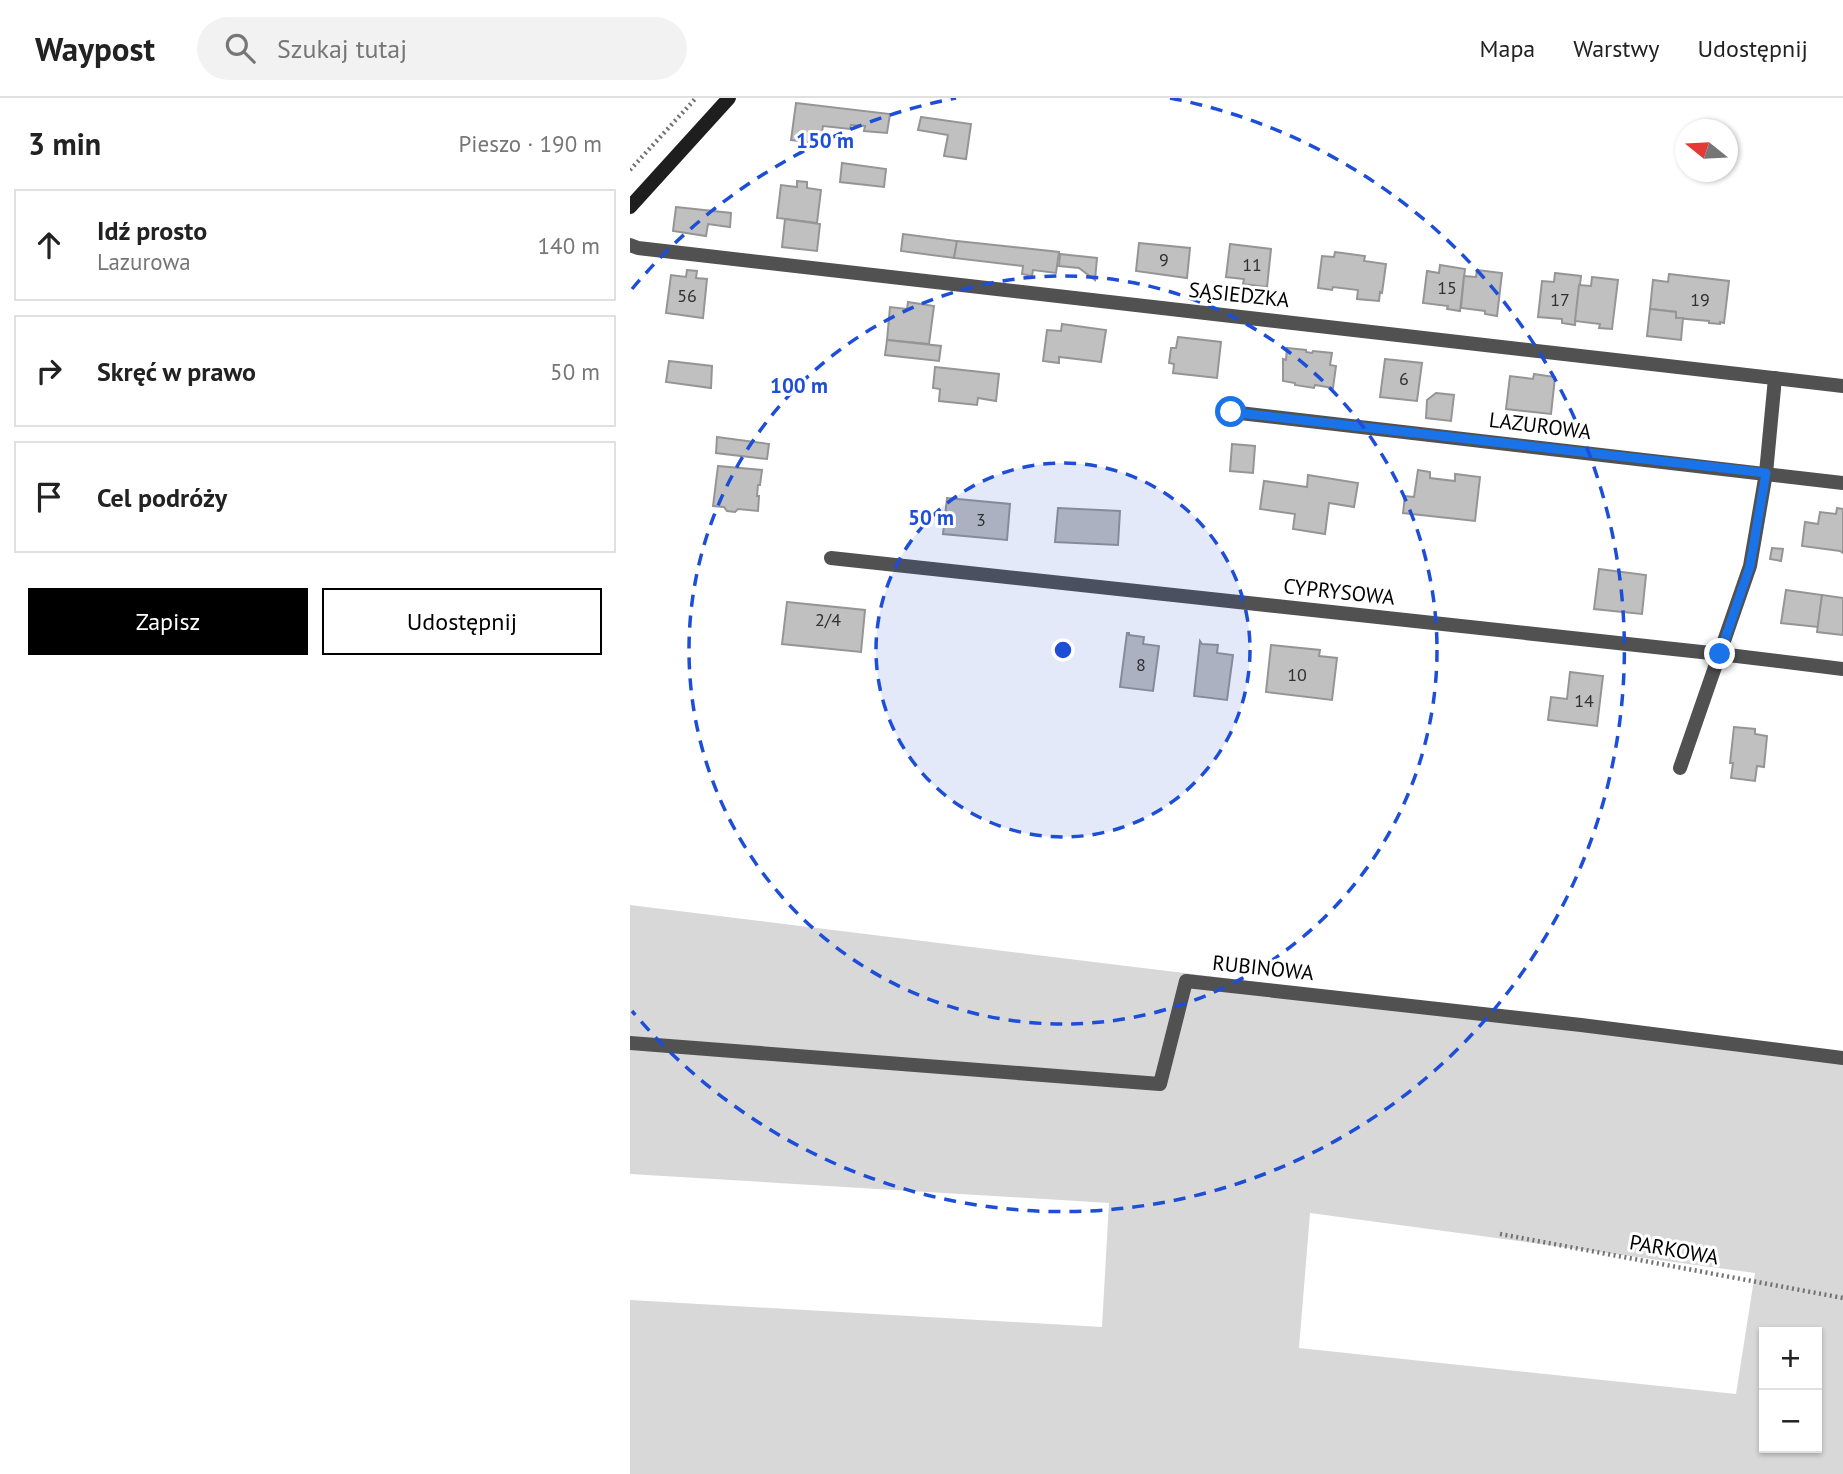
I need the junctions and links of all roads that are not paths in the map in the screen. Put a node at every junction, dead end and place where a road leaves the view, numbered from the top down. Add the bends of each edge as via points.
1 (729, 98) edge
2 (630, 207) edge
3 (630, 246) edge
4 (1775, 378) junction
5 (1843, 386) edge
6 (1231, 412) dead end
7 (1766, 473) junction
8 (1843, 483) edge
9 (831, 558) dead end
10 (1720, 654) junction
11 (1843, 669) edge
12 (1680, 768) dead end
13 (630, 1043) edge
14 (1843, 1058) edge

1 - 2 main road
3 - 4 street, SĄSIEDZKA
4 - 5 street, SĄSIEDZKA
4 - 7 street
6 - 7 street, LAZUROWA
7 - 8 street, LAZUROWA
7 - 10 street via 1750,566
9 - 10 street, CYPRYSOWA
10 - 11 street, CYPRYSOWA
10 - 12 street
13 - 14 street, RUBINOWA via 1160,1084 1186,981

